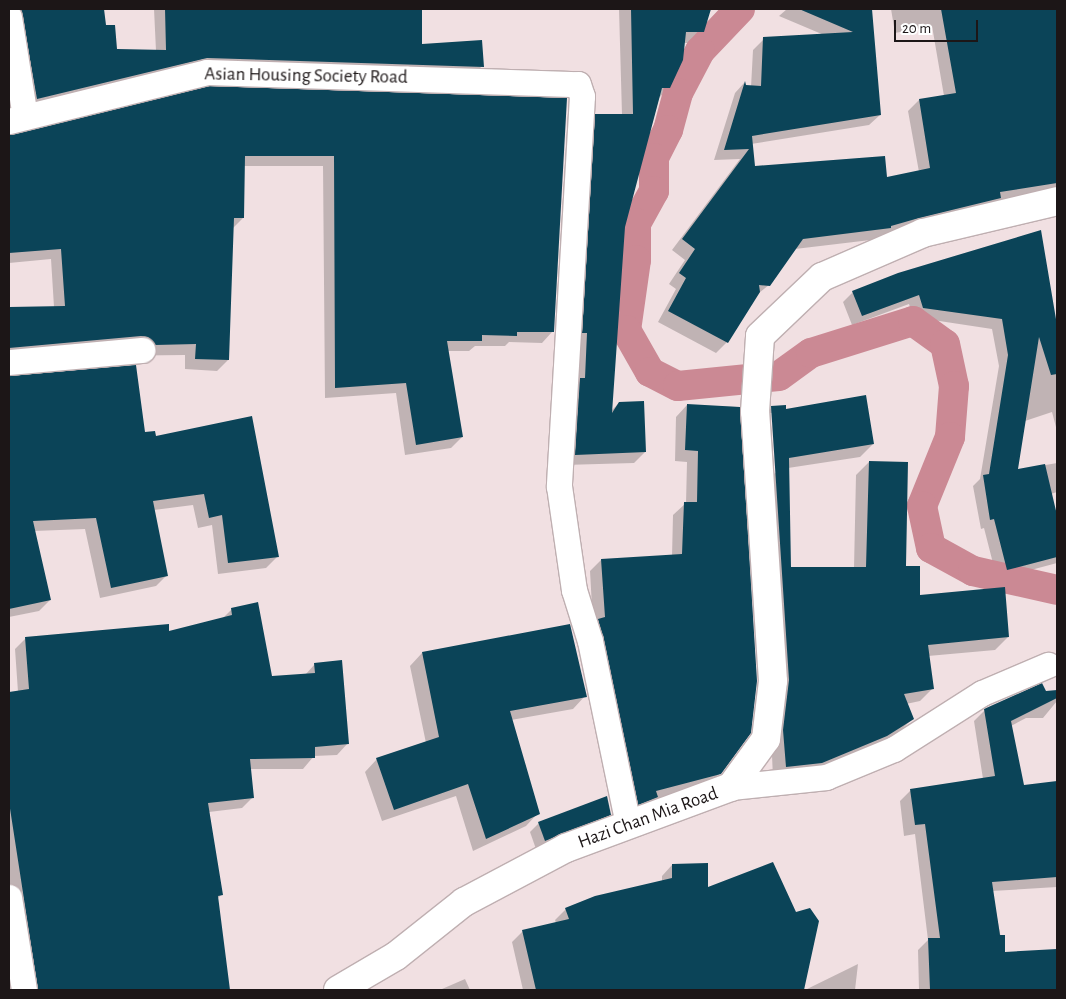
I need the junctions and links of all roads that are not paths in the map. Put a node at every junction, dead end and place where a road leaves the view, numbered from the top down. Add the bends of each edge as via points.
1 (9, 17) edge
2 (17, 119) edge
3 (1057, 201) edge
4 (142, 350) dead end
5 (9, 362) edge
6 (1048, 665) dead end
7 (731, 787) junction
8 (628, 825) junction
9 (9, 897) edge
10 (11, 933) edge
11 (24, 990) edge
12 (338, 990) edge

1 - 2 street
2 - 8 street, Asian Housing Society Road via 206,72 578,84 582,96 559,486 574,590 590,641
3 - 7 street, Hazi Chan Mia Road via 923,233 822,277 760,336 755,412 773,681 766,739
4 - 5 street
6 - 7 street via 982,693 894,749 826,777
7 - 8 street, Hazi Chan Mia Road
8 - 12 street, Hazi Chan Mia Road via 566,848 464,902 396,956
9 - 10 street
10 - 11 street

